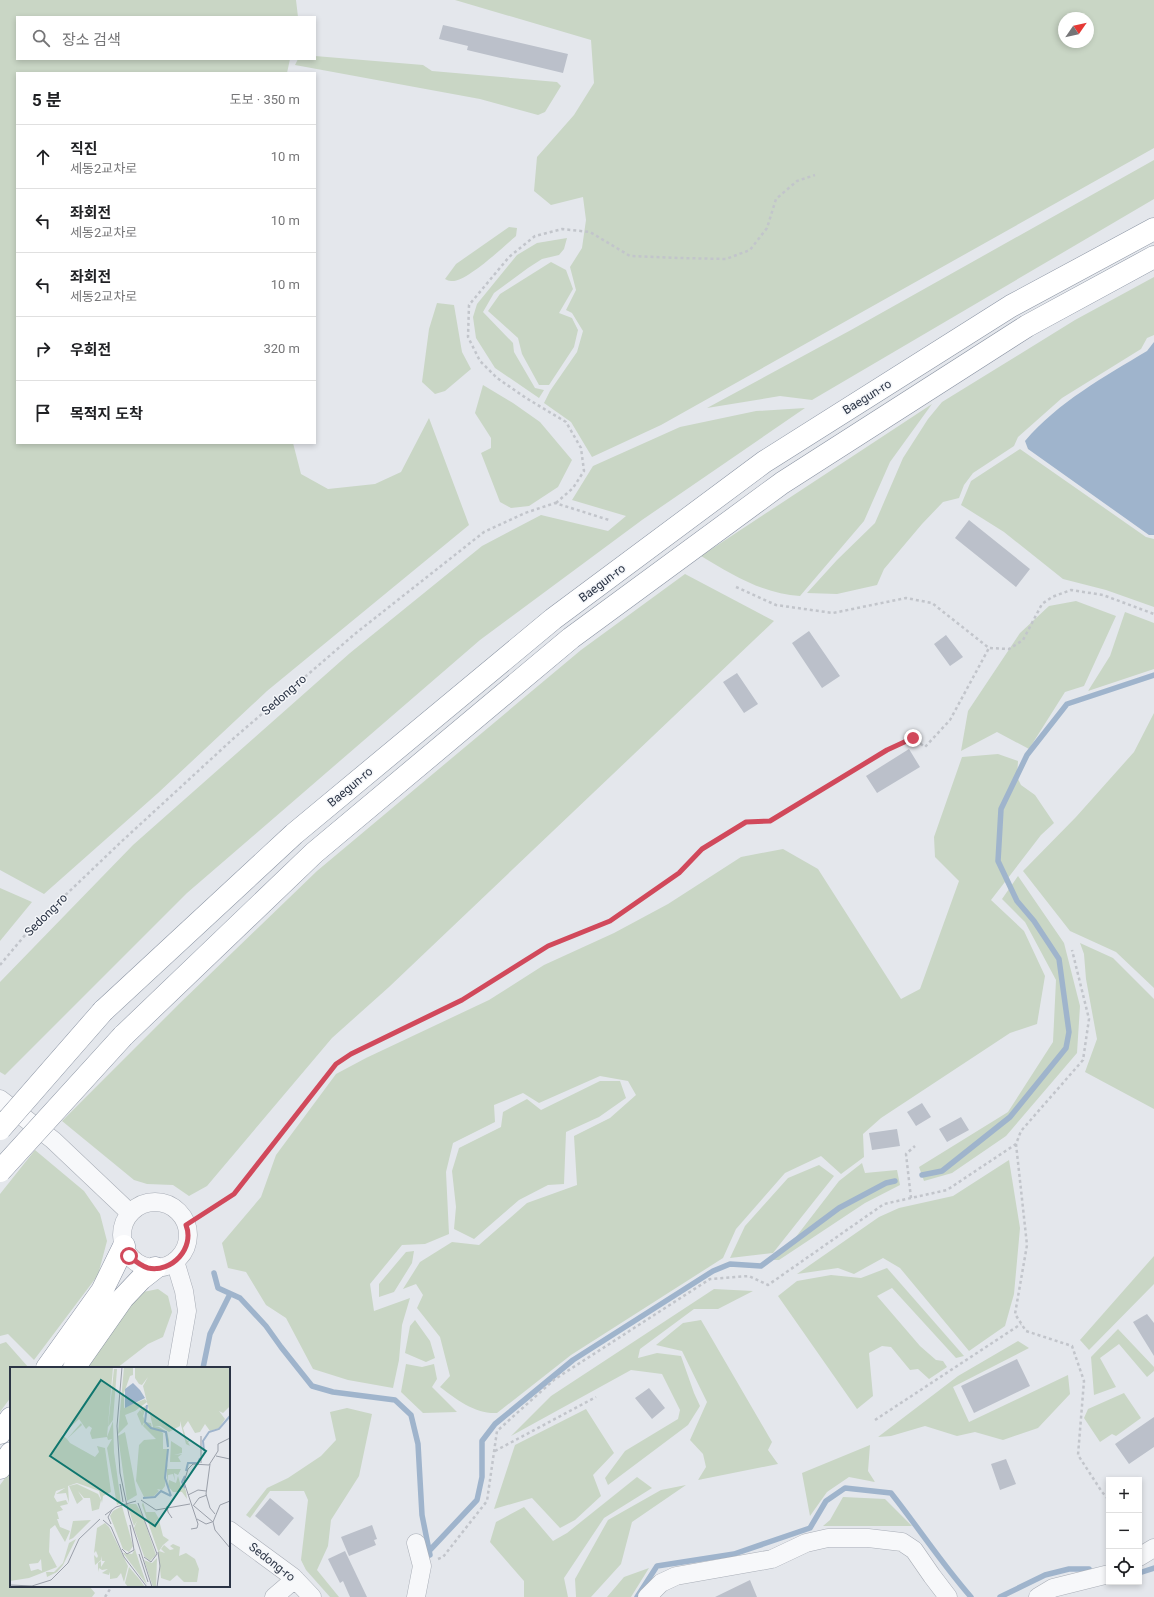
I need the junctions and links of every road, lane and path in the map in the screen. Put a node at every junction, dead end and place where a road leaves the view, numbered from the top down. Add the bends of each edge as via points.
1 (815, 175) dead end
2 (1154, 229) edge
3 (1154, 257) edge
4 (555, 503) junction
5 (609, 520) dead end
6 (736, 587) dead end
7 (1154, 614) edge
8 (990, 648) junction
9 (1072, 950) dead end
10 (0, 965) edge
11 (0, 1099) edge
12 (0, 1129) edge
13 (1016, 1144) junction
14 (915, 1146) dead end
15 (0, 1171) edge
16 (910, 1198) junction
17 (130, 1213) junction
18 (186, 1225) junction
19 (124, 1246) junction
20 (175, 1261) junction
21 (155, 1268) junction
22 (1021, 1324) junction
23 (48, 1367) edge
24 (75, 1367) edge
25 (177, 1367) edge
26 (596, 1397) dead end
27 (10, 1419) edge
28 (875, 1420) dead end
29 (0, 1433) edge
30 (495, 1451) junction
31 (10, 1455) edge
32 (0, 1468) edge
33 (1106, 1497) edge
34 (230, 1531) edge
35 (416, 1543) dead end
36 (1154, 1548) edge
37 (1142, 1555) edge
38 (422, 1566) junction
39 (1106, 1575) edge
40 (295, 1580) junction
41 (111, 1587) edge
42 (105, 1597) edge
43 (274, 1597) edge
44 (312, 1597) edge
45 (416, 1597) edge
46 (647, 1597) edge
47 (948, 1597) edge
48 (1038, 1597) edge

1 - 4 path via 797,181 776,199 766,228 750,250 726,259 630,256 590,232 562,229 535,236 509,257 469,304 468,337 480,361 497,378 566,422 580,448 584,471 573,488
2 - 12 highway, Baegun-ro, bridge via 1011,306 764,462 553,619 294,834 103,1011
3 - 15 highway, bridge via 1027,326 782,483 571,638 314,853 123,1036
4 - 5 path
4 - 10 path, Sedong-ro via 525,513 484,532 356,632 234,738 121,842 31,928
6 - 8 path via 776,605 833,613 906,598 932,603
7 - 8 path via 1103,595 1070,590 1052,596 1042,604 1023,640 1009,649
8 - 18 path via 950,720 925,746 913,738 887,750 770,821 746,822 702,849 679,873 610,921 548,946 462,1000 351,1054 336,1064 234,1194
9 - 13 path via 1089,1019 1083,1060 1021,1131
11 - 17 street via 53,1140
13 - 16 path via 947,1190
13 - 22 path via 1027,1245 1015,1314
14 - 16 path via 906,1154
16 - 30 path via 884,1204 768,1285 749,1276 710,1279 555,1379 497,1431
17 - 18 street via 148,1203 158,1202 177,1211
17 - 19 street via 124,1223
18 - 20 street via 188,1240 185,1250
19 - 21 street via 129,1256 138,1263
19 - 23 highway via 102,1292
20 - 21 street via 170,1265
20 - 25 street via 187,1310
21 - 24 highway via 123,1298
22 - 28 path
22 - 33 path via 1026,1331 1072,1346 1084,1381 1078,1455
26 - 30 path
27 - 29 highway
30 - 38 path via 488,1501 442,1557
31 - 32 highway
34 - 40 street, Sedong-ro
35 - 38 street
36 - 37 street
38 - 45 street
39 - 48 street via 1053,1588
40 - 43 street
40 - 44 street, Sedong-ro
41 - 42 path
46 - 47 street via 661,1582 676,1576 772,1559 806,1543 828,1538 868,1538 902,1542 914,1550

